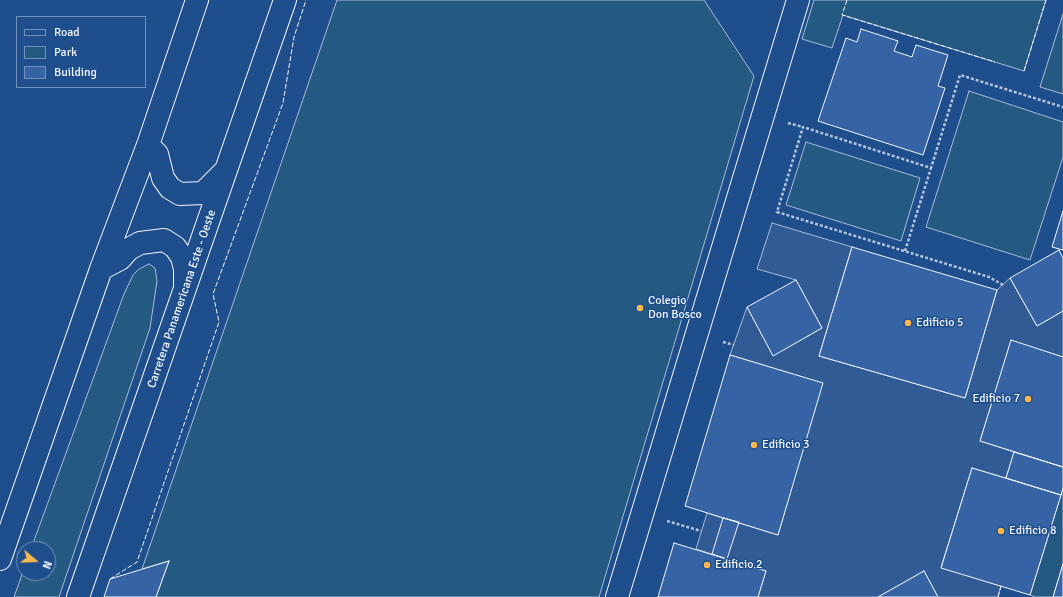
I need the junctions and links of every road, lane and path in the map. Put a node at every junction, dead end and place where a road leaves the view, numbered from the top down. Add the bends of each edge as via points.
1 (197, 0) edge
2 (286, 0) edge
3 (798, 0) edge
4 (1063, 107) edge
5 (148, 145) junction
6 (228, 164) junction
7 (931, 168) junction
8 (905, 251) junction
9 (101, 269) junction
10 (1003, 285) dead end
11 (183, 296) junction
12 (643, 513) junction
13 (701, 531) dead end
14 (0, 558) edge
15 (78, 597) edge
16 (617, 597) edge

1 - 5 main road
2 - 6 main road, Carretera Panamericana Este - Oeste
3 - 12 main road
4 - 7 path via 960,75
5 - 6 main road via 157,154 163,178 170,188 180,194 203,193 222,175
5 - 9 main road
6 - 11 main road, Carretera Panamericana Este - Oeste
7 - 8 path
7 - 8 path via 803,127 777,212
8 - 10 path via 989,276
9 - 11 main road via 120,259 129,249 140,243 164,240 175,247 182,257 186,281
9 - 14 main road
11 - 15 main road, Carretera Panamericana Este - Oeste
12 - 13 path
12 - 16 main road

